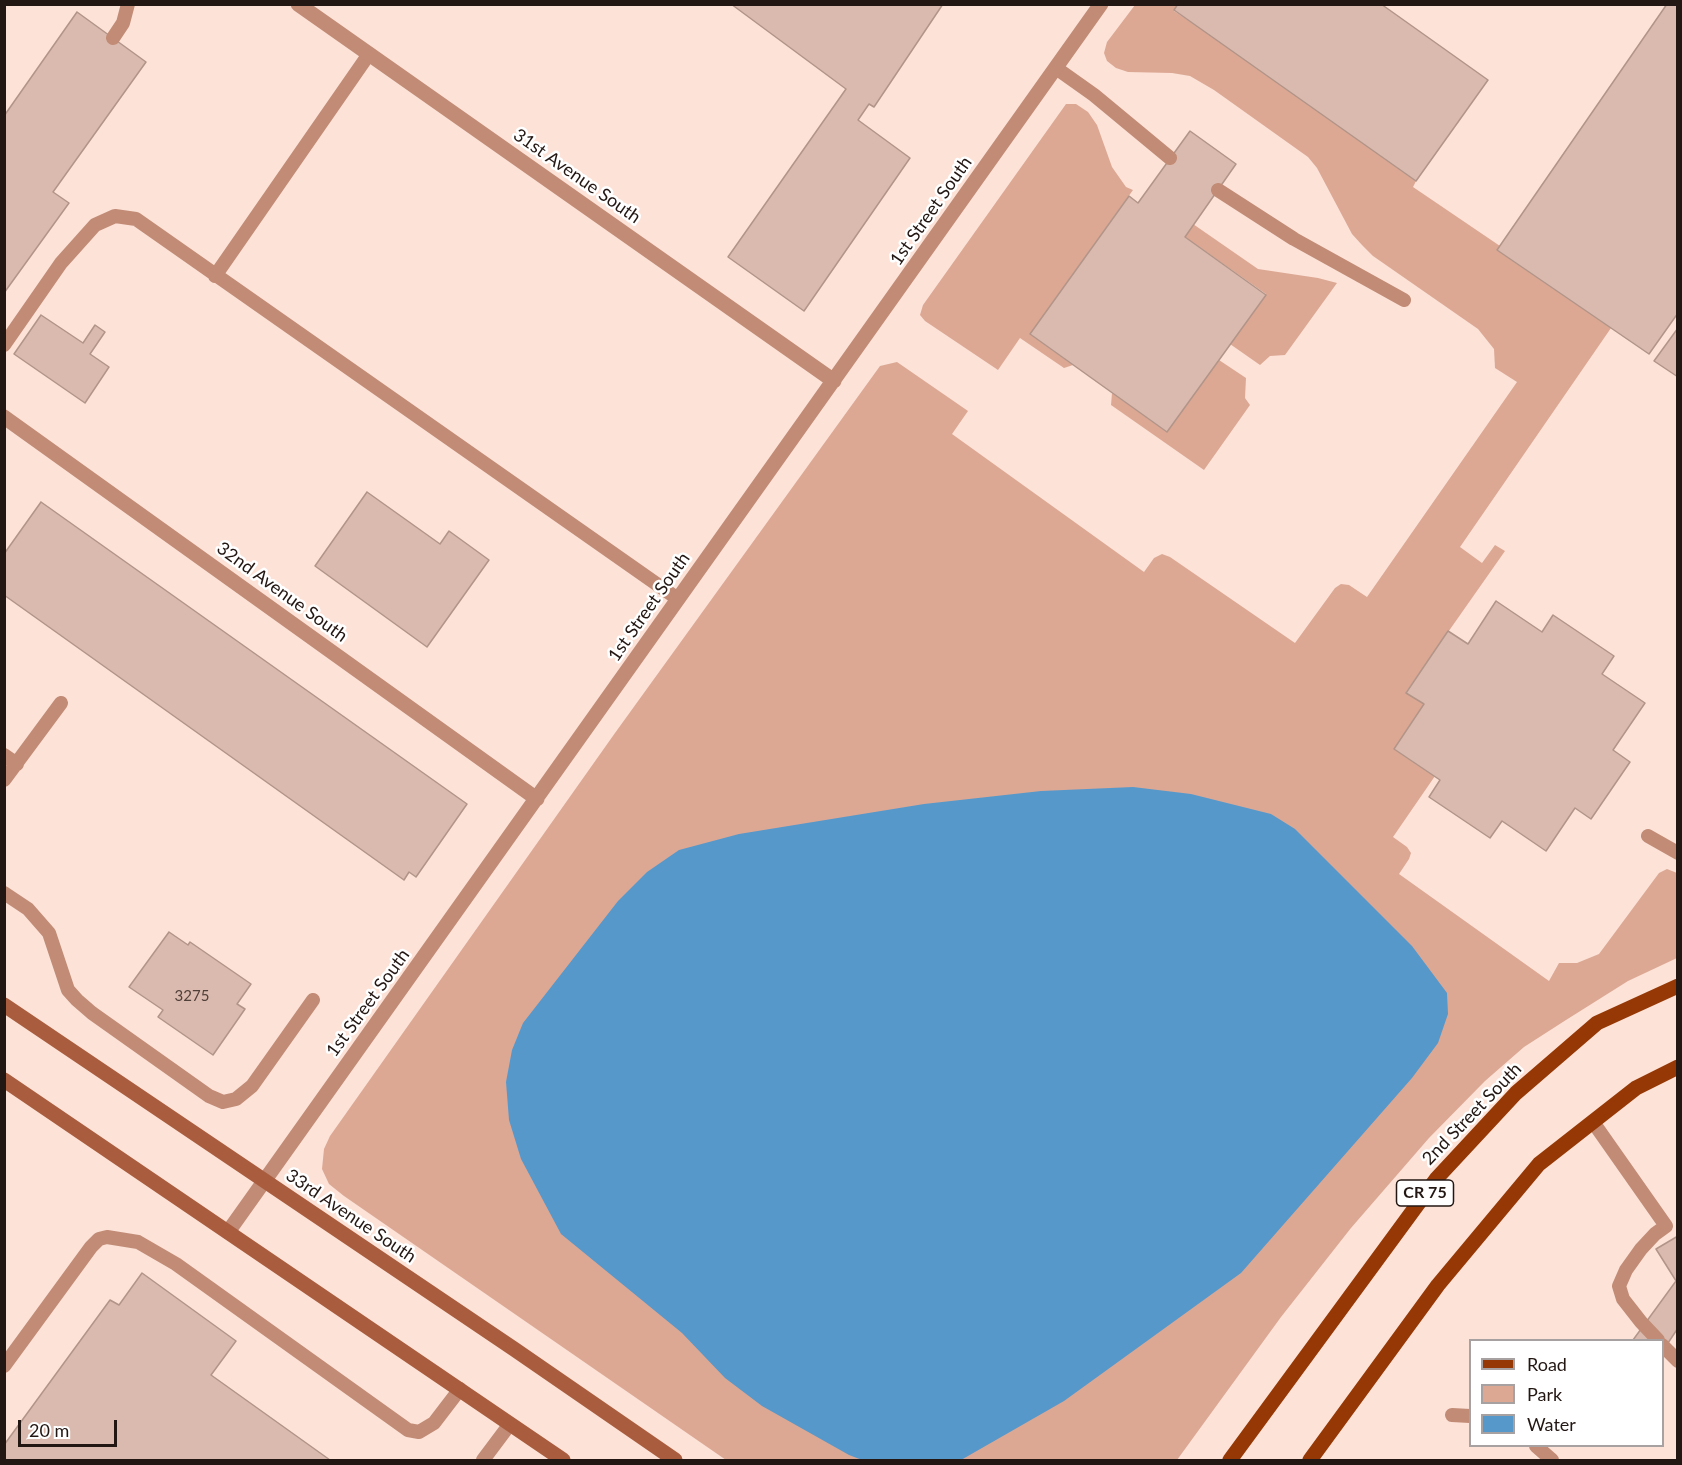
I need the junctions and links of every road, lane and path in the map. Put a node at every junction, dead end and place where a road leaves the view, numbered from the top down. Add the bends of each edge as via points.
1 (128, 4) edge
2 (298, 4) edge
3 (1101, 4) edge
4 (113, 38) dead end
5 (369, 54) junction
6 (1056, 68) junction
7 (1170, 158) dead end
8 (1218, 190) dead end
9 (215, 276) junction
10 (1404, 300) dead end
11 (4, 345) edge
12 (834, 381) junction
13 (4, 417) edge
14 (678, 599) junction
15 (61, 703) dead end
16 (4, 755) edge
17 (17, 764) junction
18 (4, 780) edge
19 (537, 799) junction
20 (1648, 836) dead end
21 (1677, 853) edge
22 (4, 893) edge
23 (1677, 986) edge
24 (313, 1000) dead end
25 (4, 1005) edge
26 (1677, 1067) edge
27 (4, 1080) edge
28 (1593, 1122) junction
29 (264, 1182) junction
30 (228, 1232) junction
31 (1656, 1339) edge
32 (1664, 1347) edge
33 (1677, 1361) edge
34 (4, 1366) edge
35 (460, 1389) junction
36 (1452, 1415) dead end
37 (1469, 1416) edge
38 (510, 1424) junction
39 (1537, 1447) edge
40 (483, 1461) edge
41 (563, 1461) edge
42 (675, 1461) edge
43 (1230, 1461) edge
44 (1310, 1461) edge
45 (1552, 1461) edge

1 - 4 lane
2 - 5 street, 31st Avenue South
3 - 6 street, 1st Street South
5 - 9 lane
5 - 12 street, 31st Avenue South
6 - 7 lane
6 - 12 street, 1st Street South
8 - 10 lane via 1294,239
9 - 11 lane via 136,219 115,216 94,225 61,263
9 - 14 lane
12 - 14 street, 1st Street South
13 - 19 street, 32nd Avenue South
14 - 19 street, 1st Street South
15 - 17 lane
16 - 17 lane
17 - 18 lane
19 - 29 street, 1st Street South
20 - 21 lane
22 - 24 lane via 28,909 49,933 68,990 77,1000 199,1089 223,1102 236,1099 252,1086
23 - 43 main road, 2nd Street South / CR 75 via 1597,1023 1516,1093 1437,1178
25 - 29 main road, 33rd Avenue South
26 - 28 main road via 1636,1088
27 - 30 main road
28 - 31 lane via 1666,1226 1641,1249 1619,1286 1623,1299
28 - 44 main road via 1539,1164 1452,1267
29 - 30 street, 1st Street South
29 - 42 main road, 33rd Avenue South
30 - 35 main road
32 - 33 lane
34 - 35 lane via 91,1247 107,1237 138,1242 176,1264 408,1430 419,1432 434,1423
35 - 38 main road
36 - 37 lane
38 - 40 lane
38 - 41 main road
39 - 45 lane

